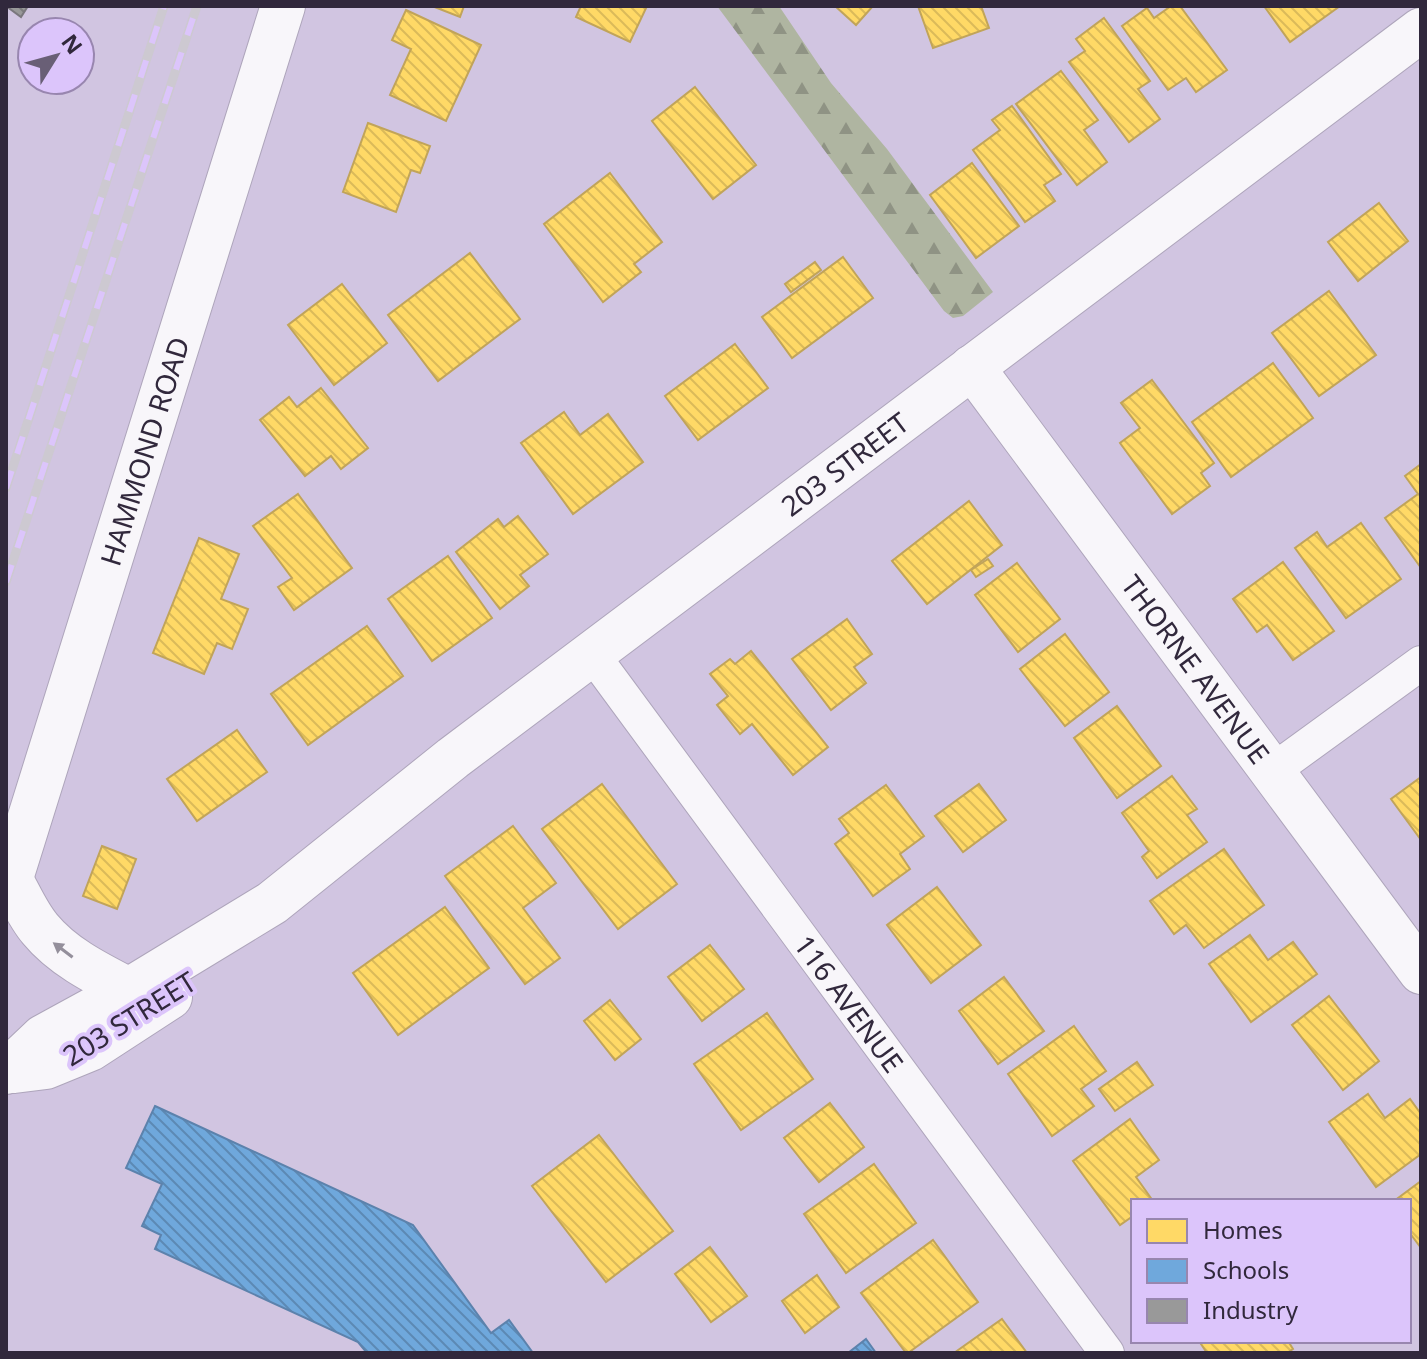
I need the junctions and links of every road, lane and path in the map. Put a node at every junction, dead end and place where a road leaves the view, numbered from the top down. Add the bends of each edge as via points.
1 (283, 6) edge
2 (1421, 30) edge
3 (972, 367) junction
4 (592, 654) junction
5 (1421, 663) edge
6 (1271, 772) junction
7 (8, 887) edge
8 (272, 903) junction
9 (1421, 972) edge
10 (129, 990) junction
11 (6, 1072) edge
12 (1107, 1353) edge

1 - 7 main road, HAMMOND ROAD
2 - 3 main road, 203 STREET
3 - 4 main road, 203 STREET
3 - 6 main road, THORNE AVENUE
4 - 8 main road, 203 STREET
4 - 12 street, 116 AVENUE
5 - 6 street
6 - 9 main road, THORNE AVENUE
10 -> 7 main road via 58,948
8 - 10 main road, 203 STREET
8 - 11 main road, 203 STREET via 216,962 157,1007 90,1049 46,1067
10 - 11 main road, 203 STREET via 43,1037

